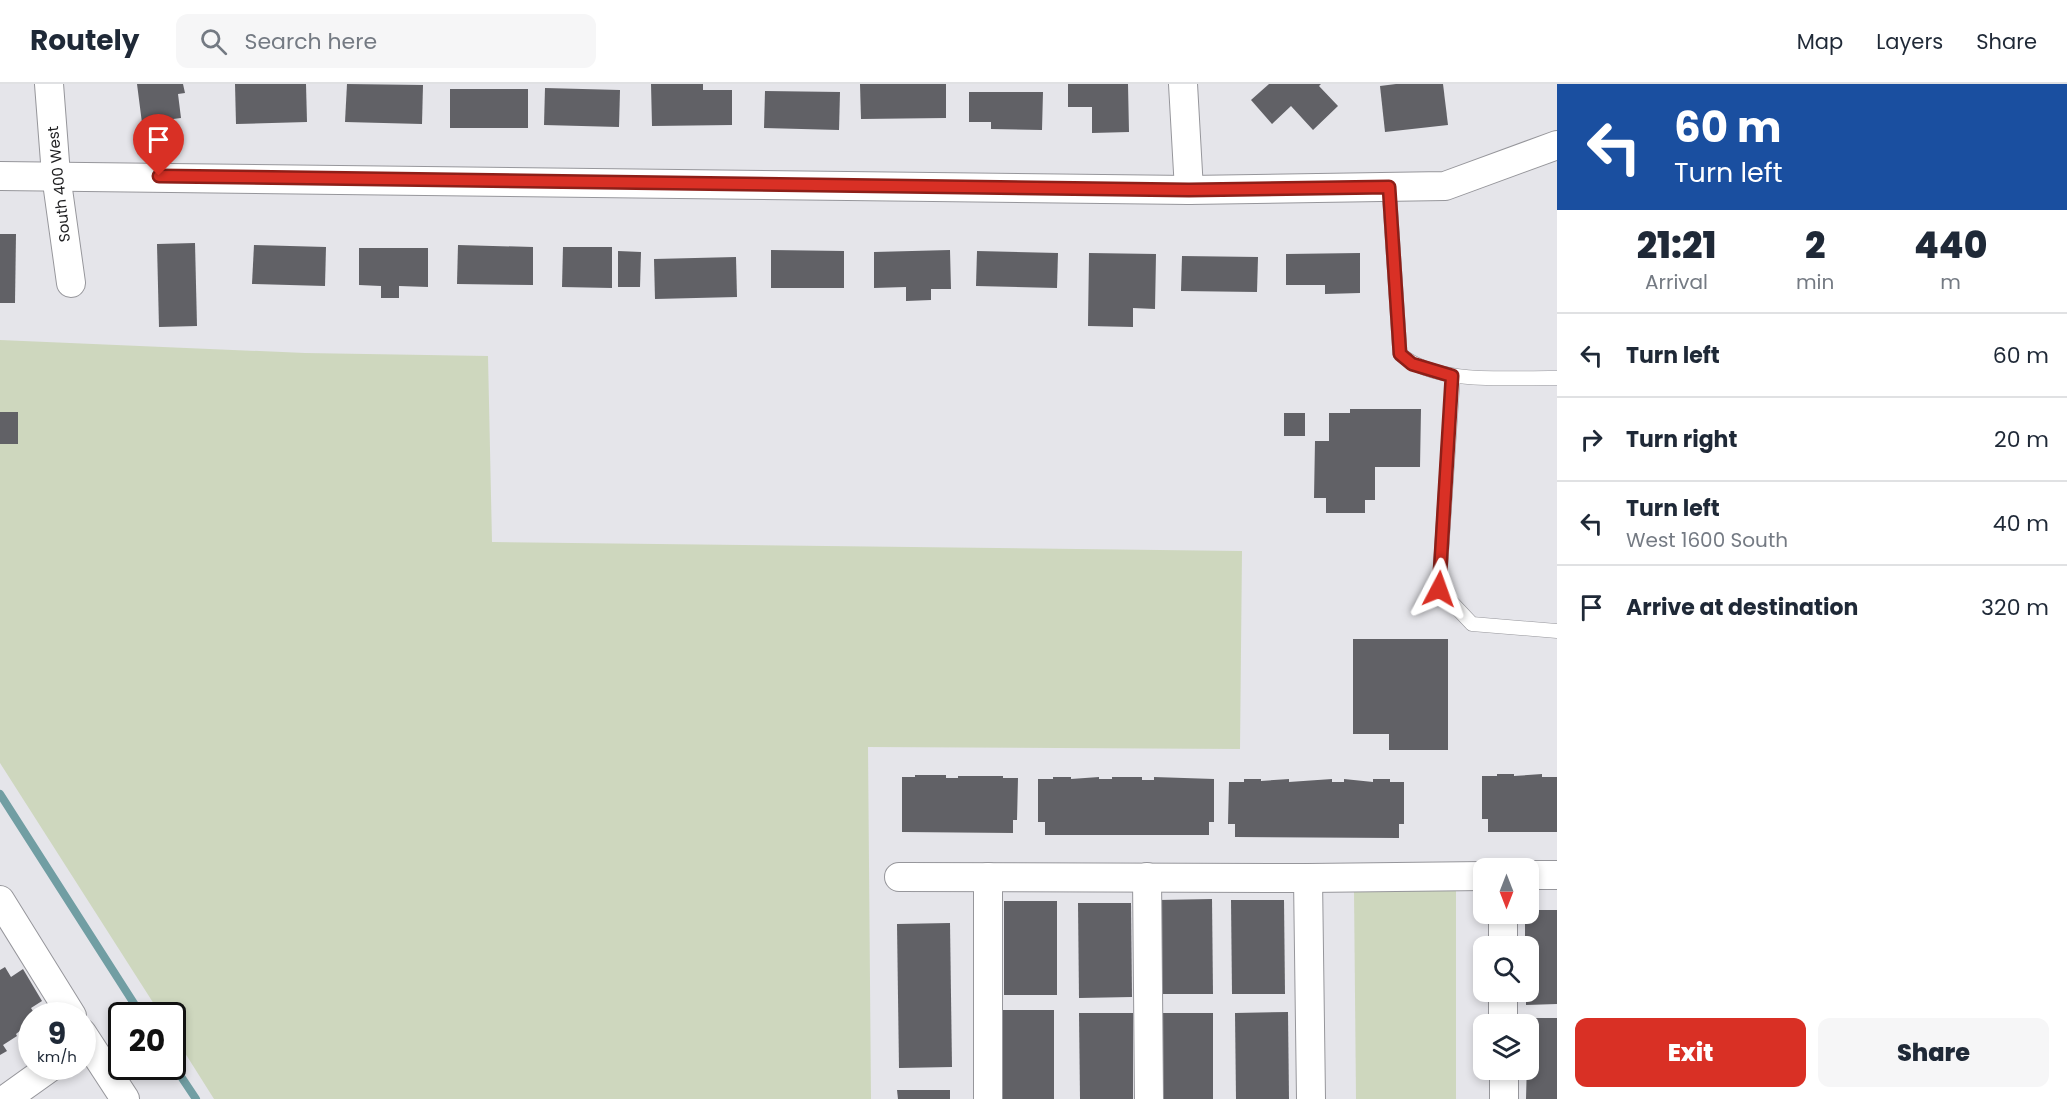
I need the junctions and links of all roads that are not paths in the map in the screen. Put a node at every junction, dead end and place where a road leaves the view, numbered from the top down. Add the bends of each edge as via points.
1 (49, 84) edge
2 (1183, 84) edge
3 (1557, 145) edge
4 (56, 175) junction
5 (0, 176) edge
6 (1389, 187) junction
7 (1189, 190) junction
8 (71, 283) dead end
9 (1452, 376) junction
10 (1557, 378) edge
11 (1557, 631) edge
12 (1557, 875) edge
13 (1473, 876) edge
14 (1539, 876) edge
15 (899, 877) dead end
16 (988, 877) junction
17 (1146, 878) junction
18 (1308, 878) junction
19 (0, 900) edge
20 (63, 1002) edge
21 (96, 1058) edge
22 (32, 1080) edge
23 (1503, 1080) edge
24 (6, 1099) edge
25 (124, 1099) edge
26 (988, 1099) edge
27 (1149, 1099) edge
28 (1311, 1099) edge
29 (1504, 1099) edge

1 - 4 street, South 400 West
2 - 7 street
3 - 6 street via 1445,186
4 - 5 street
4 - 7 street
4 - 8 street, South 400 West
6 - 7 street
6 - 9 lane via 1400,354 1412,364
9 - 10 lane
9 - 11 lane via 1439,589 1472,624
12 - 14 street
13 - 18 street
15 - 16 street
16 - 17 street
16 - 26 street
17 - 18 street
17 - 27 street
18 - 28 street
19 - 20 street
21 - 25 street
22 - 24 street
23 - 29 street

